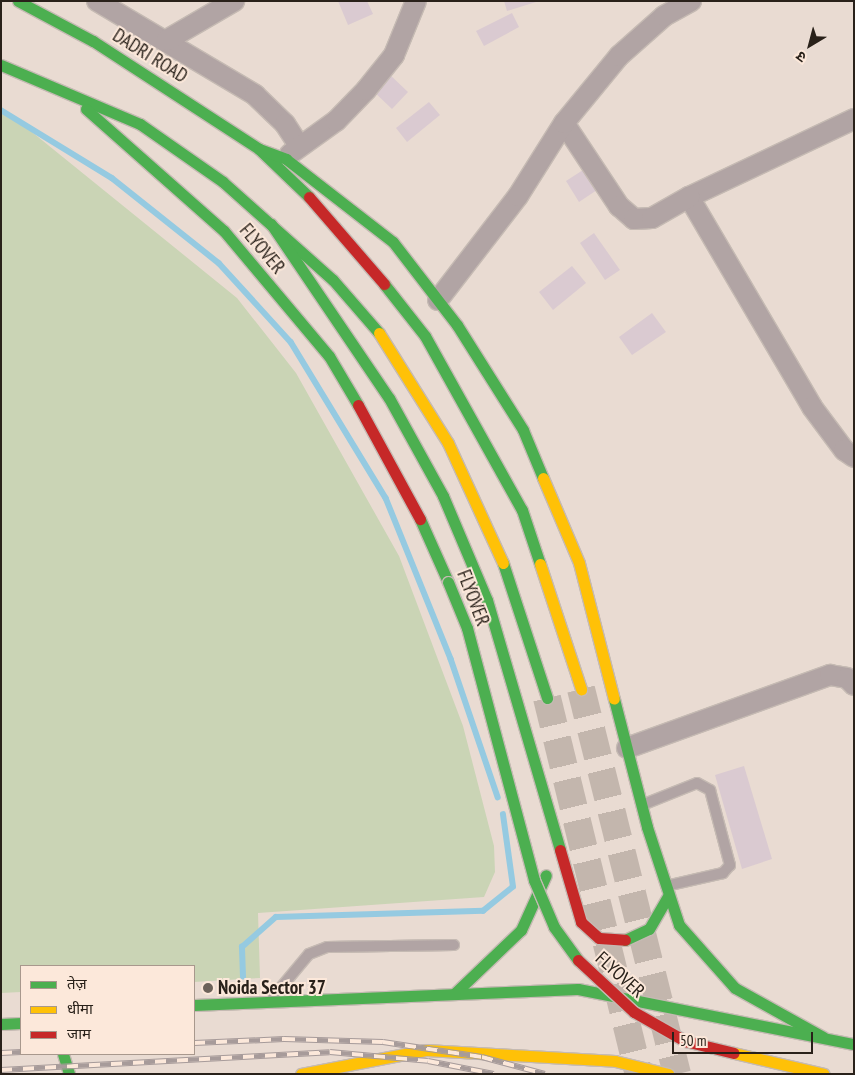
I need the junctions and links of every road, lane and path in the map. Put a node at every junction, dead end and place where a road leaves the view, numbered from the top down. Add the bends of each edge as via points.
1 (18, 1) edge
2 (97, 1) edge
3 (234, 1) edge
4 (416, 1) edge
5 (692, 1) edge
6 (167, 40) junction
7 (1, 65) edge
8 (65, 90) junction
9 (854, 119) edge
10 (564, 123) junction
11 (259, 149) junction
12 (292, 152) junction
13 (690, 197) junction
14 (270, 224) junction
15 (438, 300) junction
16 (854, 457) edge
17 (854, 685) edge
18 (581, 689) tunnel mouth
19 (547, 698) tunnel mouth
20 (627, 748) junction
21 (642, 805) junction
22 (558, 843) junction
23 (667, 890) junction
24 (454, 945) dead end
25 (455, 993) junction
26 (271, 1000) junction
27 (195, 1005) edge
28 (20, 1023) edge
29 (1, 1024) edge
30 (823, 1037) junction
31 (854, 1044) edge
32 (63, 1055) edge
33 (69, 1074) edge
34 (301, 1074) edge
35 (668, 1074) edge
36 (824, 1074) edge

1 - 11 main road, DADRI ROAD via 93,41
2 - 6 street
3 - 6 street
4 - 12 street via 394,55 366,90 336,121
5 - 10 street via 664,16 619,56
6 - 12 street via 255,95 286,124
7 - 8 main road
8 - 14 main road via 140,124 223,182
8 - 36 main road, FLYOVER, bridge via 224,231 330,356 370,421 407,489 467,628 534,880 554,927 583,966 634,1012 685,1040
9 - 13 street
10 - 13 street via 618,206 634,219 652,218
10 - 15 street via 518,196
11 - 12 main road
11 - 18 main road via 328,216 425,336 522,510
12 - 15 main road via 393,242
13 - 16 street via 812,407 844,450
14 - 19 main road via 333,280 392,349 433,418 499,551
14 - 22 main road via 389,398 443,496 487,600
15 - 20 main road via 528,440 579,564
17 - 20 street via 847,678 830,675
20 - 21 main road
21 - 23 main road
21 - 23 lane via 697,784 710,790 730,865 723,873
22 - 23 main road via 581,922 599,938 626,940 649,929
22 - 25 main road via 520,930
23 - 30 main road via 678,925 715,970 770,1011
24 - 26 lane via 327,947 302,960
25 - 26 main road
25 - 30 main road via 599,991
26 - 27 main road
28 - 29 main road
30 - 31 main road
32 - 33 main road
34 - 35 main road via 426,1050 615,1061

